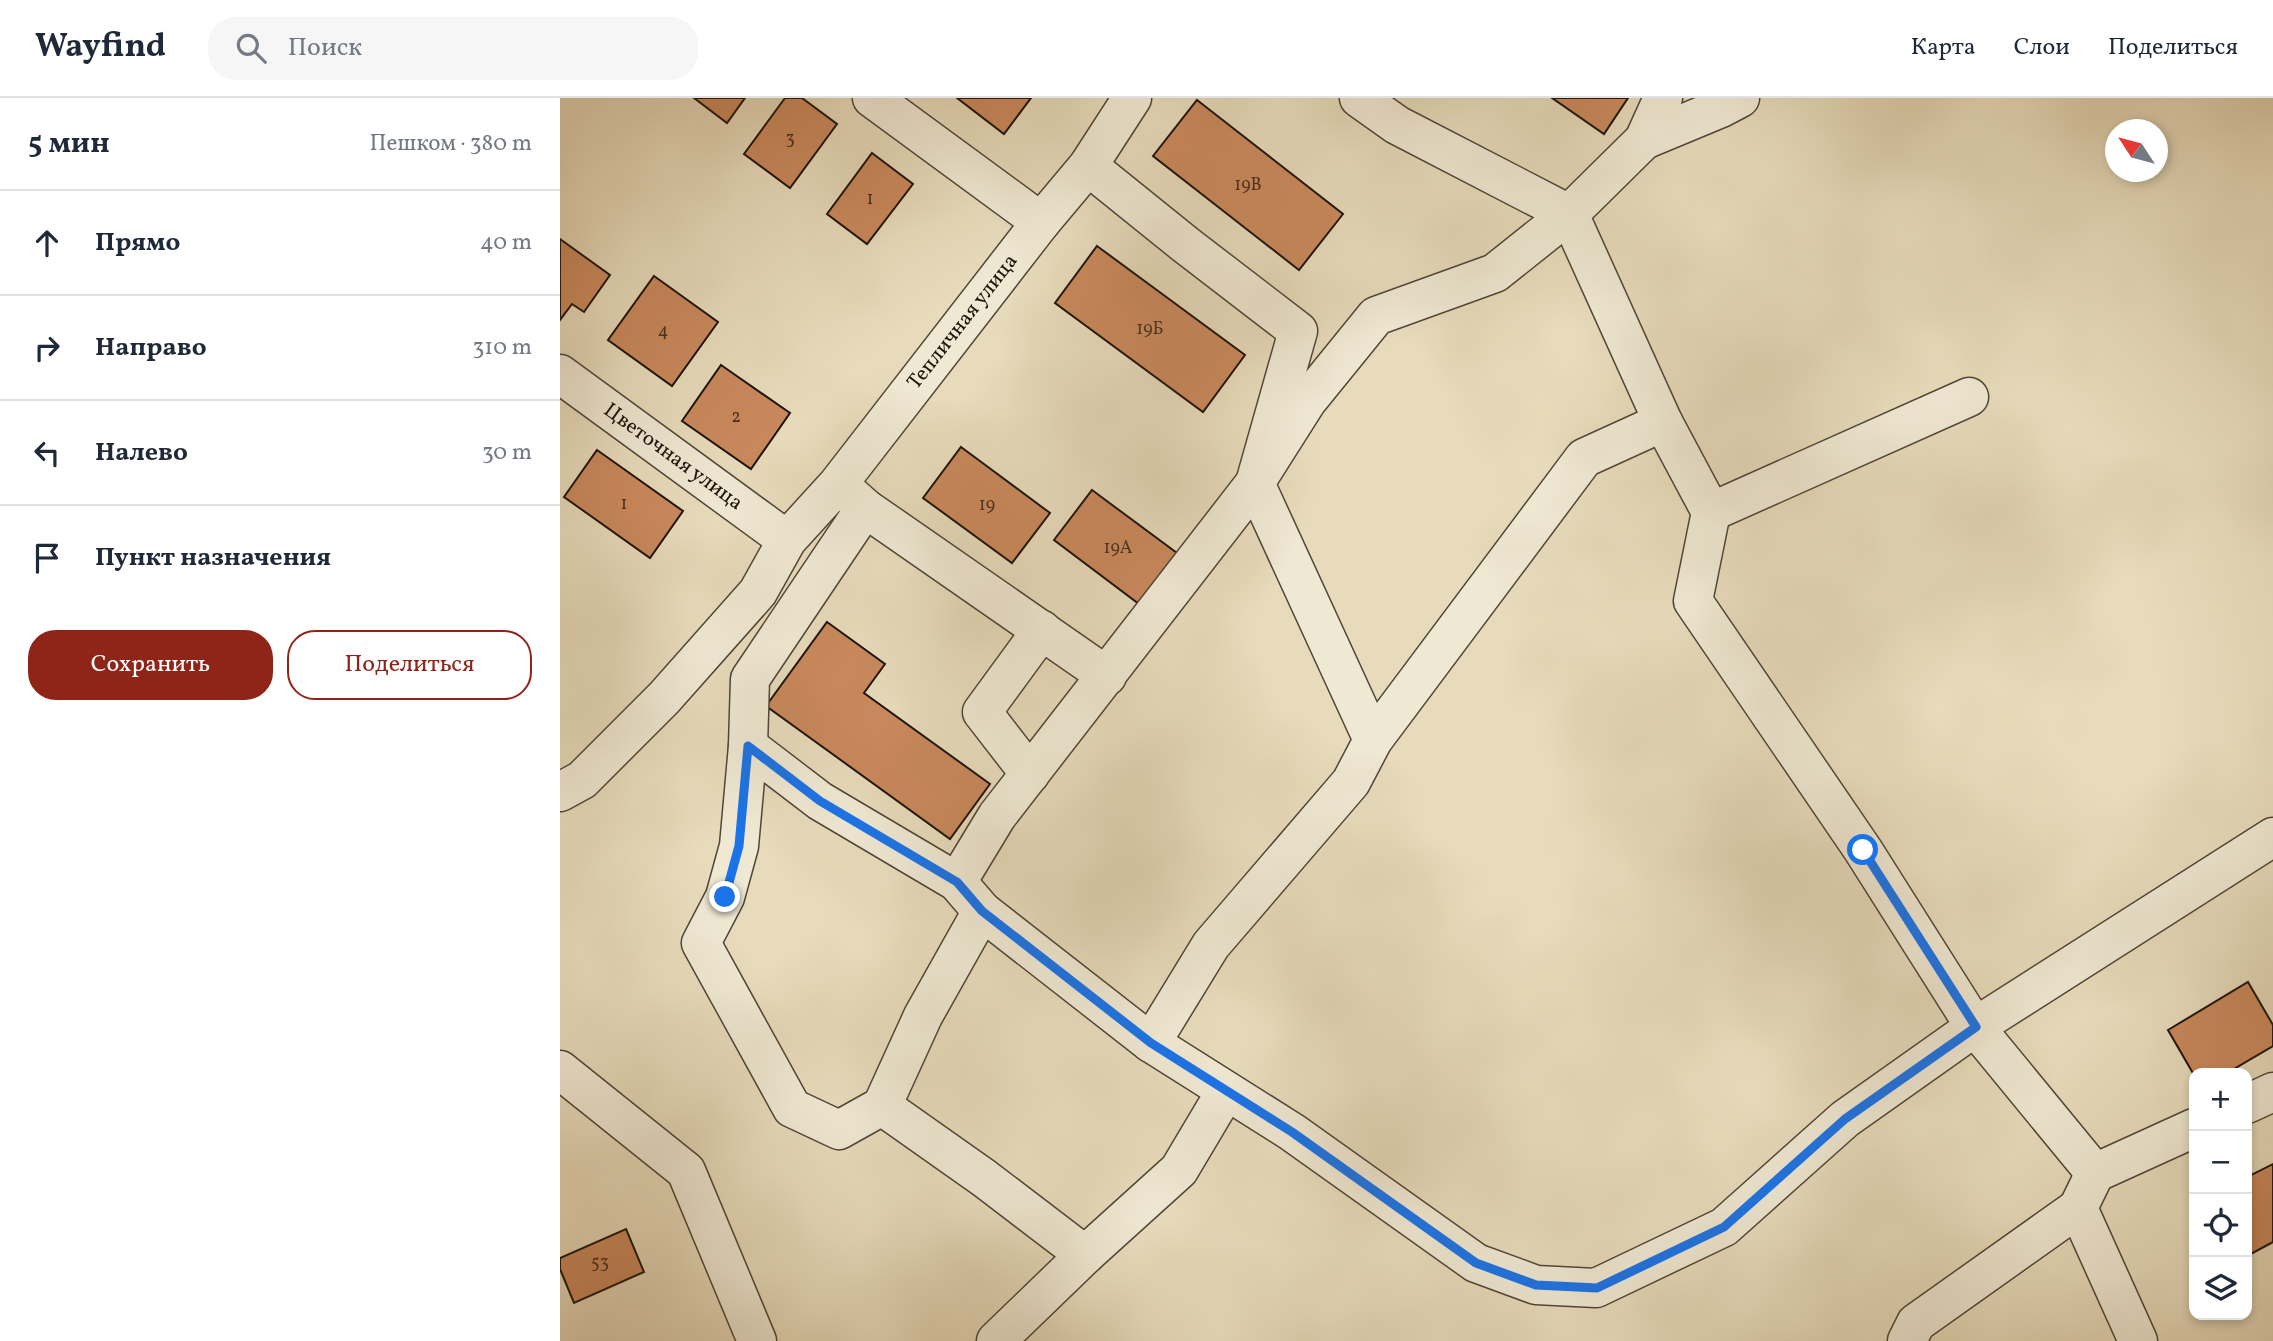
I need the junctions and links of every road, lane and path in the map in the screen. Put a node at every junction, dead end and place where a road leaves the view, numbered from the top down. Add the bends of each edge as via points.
1 (872, 98) edge
2 (1132, 98) edge
3 (1359, 98) edge
4 (1663, 98) edge
5 (1740, 98) edge
6 (1644, 140) junction
7 (1088, 166) junction
8 (1569, 214) junction
9 (1041, 222) junction
10 (560, 374) edge
11 (1969, 397) dead end
12 (1663, 422) junction
13 (1255, 483) junction
14 (852, 496) junction
15 (1711, 512) junction
16 (787, 540) junction
17 (1042, 631) junction
18 (1107, 676) junction
19 (1373, 740) junction
20 (748, 746) junction
21 (1030, 774) junction
22 (560, 792) edge
23 (2273, 837) edge
24 (957, 882) junction
25 (982, 911) junction
26 (1976, 1027) junction
27 (1151, 1043) junction
28 (560, 1070) edge
29 (1226, 1091) junction
30 (2273, 1092) edge
31 (2252, 1102) edge
32 (882, 1106) junction
33 (2189, 1130) edge
34 (2095, 1173) junction
35 (2078, 1208) junction
36 (1085, 1255) junction
37 (757, 1341) edge
38 (996, 1341) edge
39 (1907, 1341) edge
40 (2138, 1341) edge

1 - 9 street
2 - 7 street, Тепличная улица
3 - 8 street via 1397,125
4 - 6 street
5 - 6 street
6 - 8 street
7 - 9 street, Тепличная улица
7 - 13 street via 1298,331
8 - 12 street
8 - 13 street via 1495,273 1376,316 1307,401
9 - 14 street, Тепличная улица
10 - 16 street, Цветочная улица
11 - 15 street
12 - 15 street
12 - 19 street via 1584,458
13 - 18 street
13 - 19 street
14 - 16 street, Тепличная улица
14 - 17 street
14 - 20 street via 750,679
15 - 26 street via 1693,601 1863,850
16 - 22 street, Тепличная улица via 758,592 664,698 582,780
17 - 18 street
17 - 21 street via 982,712
18 - 21 street
19 - 27 street via 1350,782 1211,945
20 - 24 street via 820,801
20 - 32 street via 739,846 725,897 701,943 792,1108 839,1130
21 - 24 street via 996,817
23 - 26 street
24 - 25 street
25 - 27 street
25 - 32 street via 923,1016
26 - 29 street via 1845,1119 1724,1227 1597,1288 1536,1285 1476,1263 1292,1132
26 - 34 street
27 - 29 street
28 - 37 street via 687,1171
29 - 36 street via 1179,1170
30 - 31 street
32 - 36 street
33 - 34 street
34 - 35 street
35 - 39 street via 1916,1323
35 - 40 street
36 - 38 street

